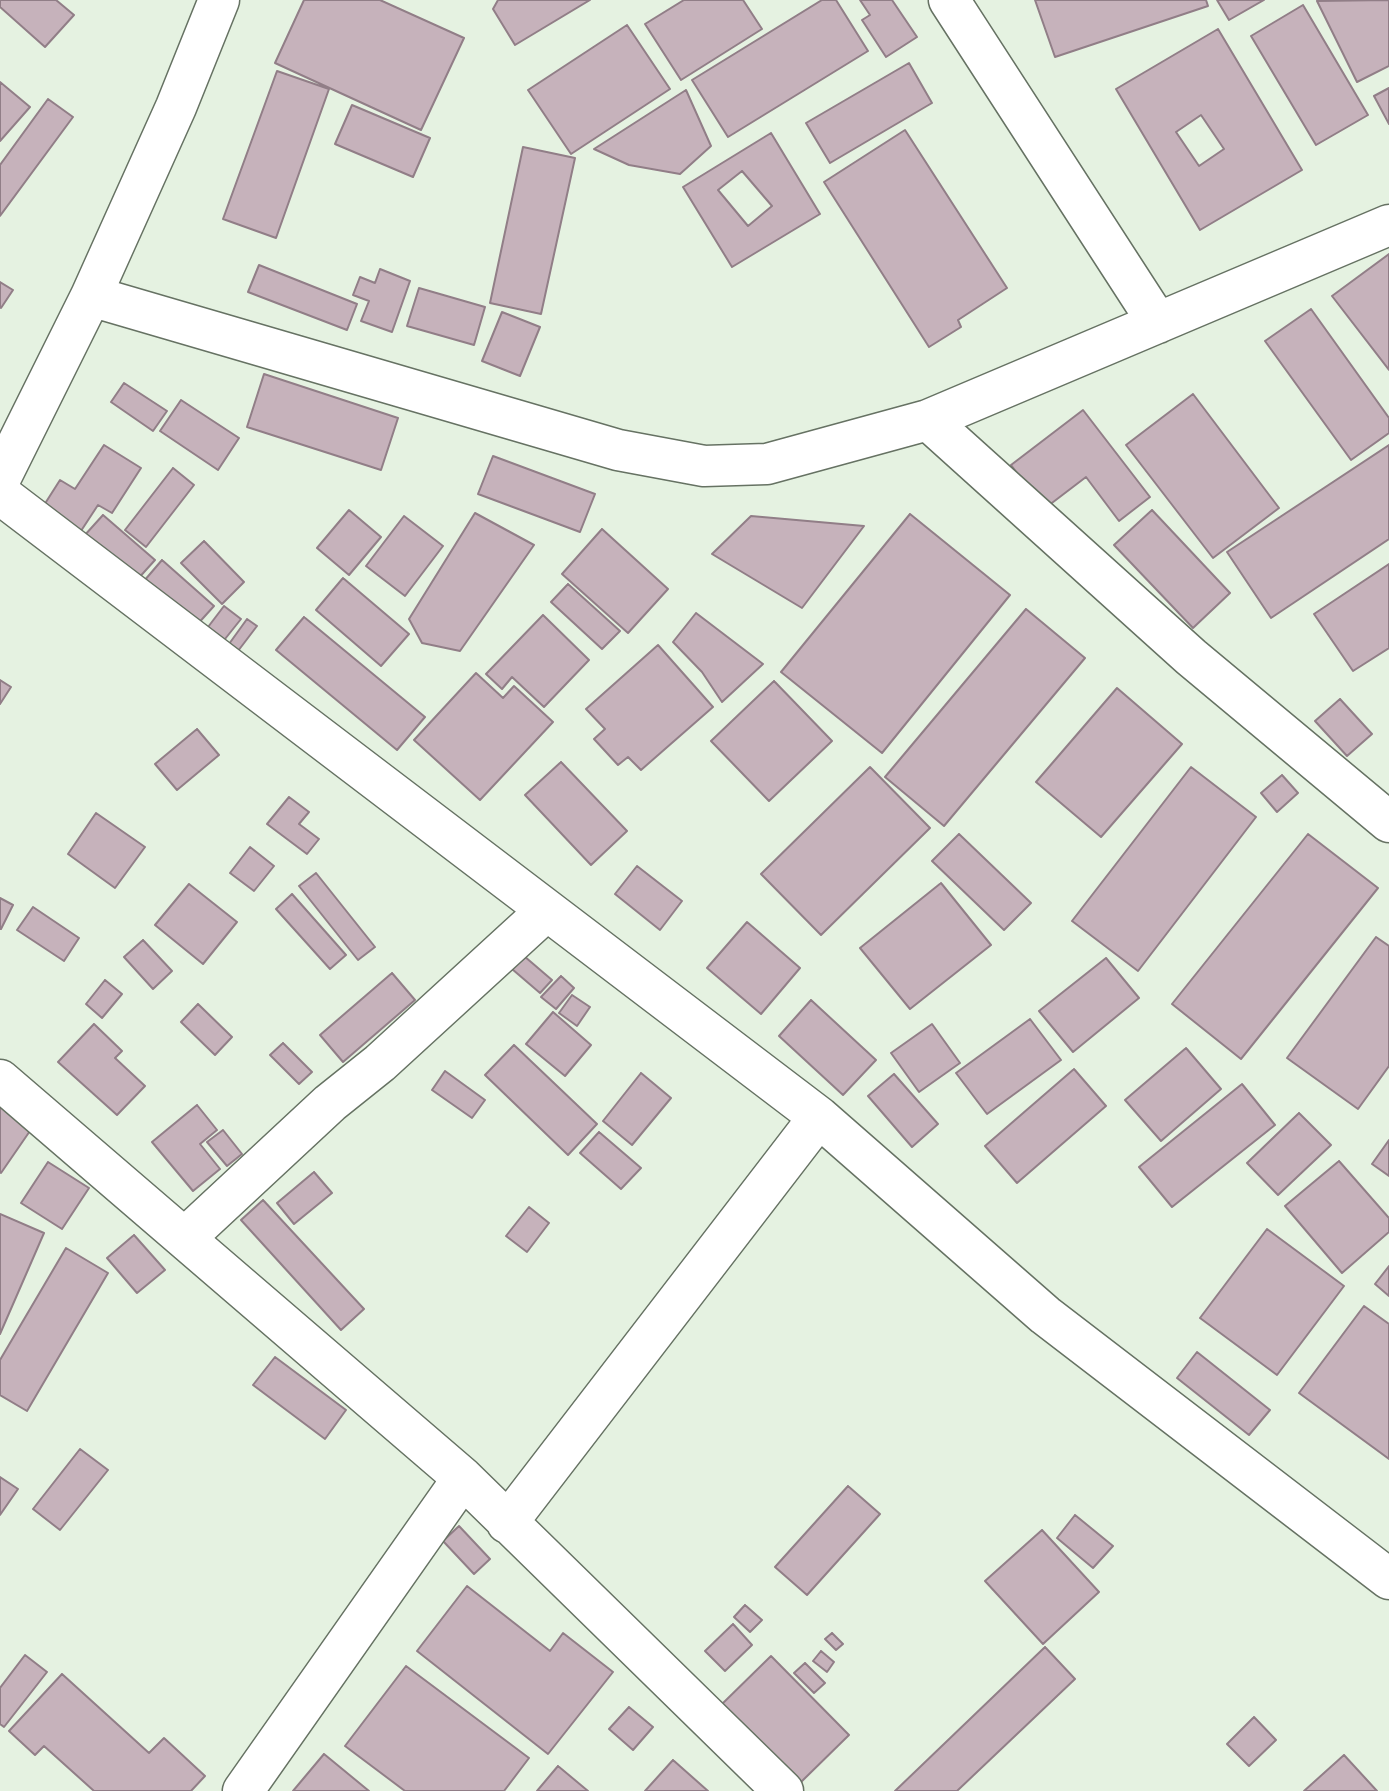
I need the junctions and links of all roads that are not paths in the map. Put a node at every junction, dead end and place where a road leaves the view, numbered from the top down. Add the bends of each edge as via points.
1 (219, 0) edge
2 (949, 0) edge
3 (1389, 225) edge
4 (91, 296) junction
5 (1158, 323) junction
6 (12, 414) edge
7 (928, 420) junction
8 (0, 479) edge
9 (0, 494) edge
10 (1389, 822) edge
11 (546, 911) junction
12 (0, 1080) edge
13 (819, 1117) junction
14 (186, 1237) junction
15 (463, 1478) junction
16 (507, 1523) junction
17 (1389, 1579) edge
18 (243, 1791) edge
19 (783, 1791) edge

1 - 4 street
2 - 5 street
3 - 5 street
4 - 6 street
4 - 7 street via 618,450 704,466 767,464
5 - 7 street
6 - 8 street
7 - 10 street via 1191,657
9 - 11 street
11 - 13 street
11 - 14 street
12 - 14 street
13 - 16 street
13 - 17 street via 1045,1315
14 - 15 street
15 - 16 street
15 - 18 street
16 - 19 street

